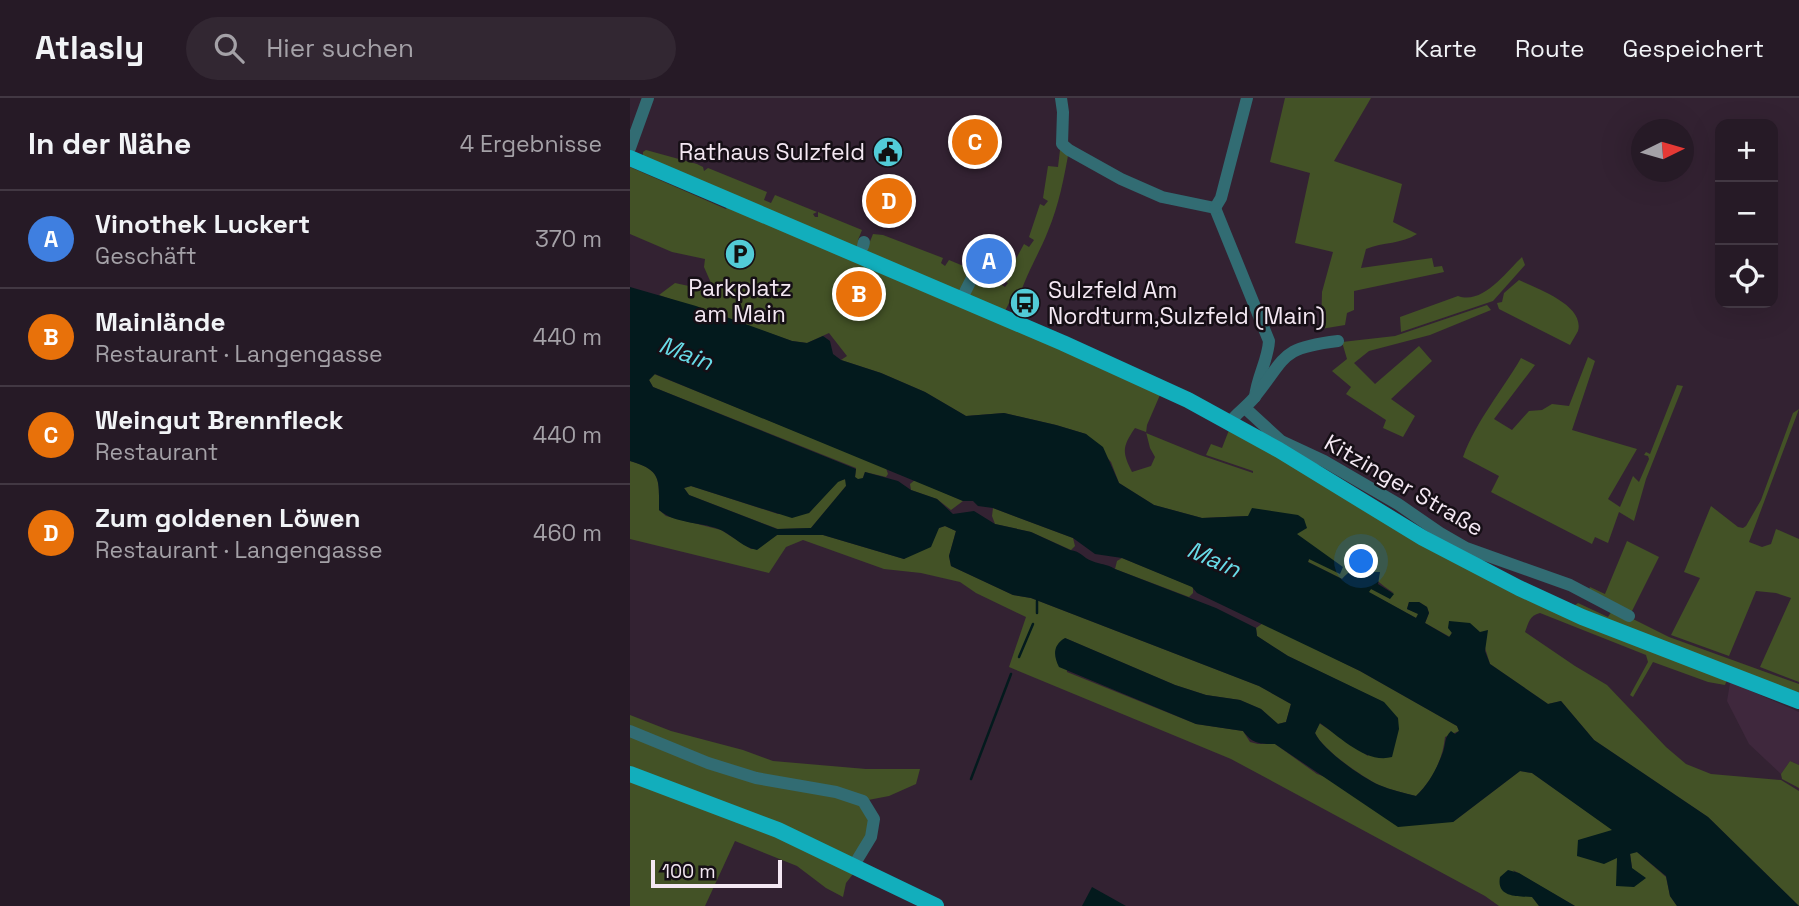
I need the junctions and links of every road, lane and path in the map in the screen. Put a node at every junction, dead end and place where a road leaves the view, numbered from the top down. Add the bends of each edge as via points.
1 (648, 98) edge
2 (1060, 98) edge
3 (1247, 98) edge
4 (630, 148) edge
5 (630, 158) edge
6 (1214, 208) junction
7 (978, 266) dead end
8 (961, 300) junction
9 (1338, 341) dead end
10 (1255, 397) junction
11 (1245, 408) junction
12 (1230, 422) junction
13 (1629, 616) dead end
14 (1799, 701) edge
15 (630, 731) edge
16 (630, 774) edge
17 (854, 865) junction
18 (936, 906) edge

1 - 4 street
2 - 6 street via 1062,144 1162,197
3 - 6 street via 1221,198
5 - 8 main road
6 - 10 street via 1267,334 1269,352 1256,382
7 - 8 street
8 - 12 main road via 1144,379
9 - 10 street via 1293,351
10 - 11 street
11 - 12 street
11 - 13 street, Kitzinger Straße via 1281,440 1324,461 1466,548 1544,574
12 - 14 main road via 1423,538 1519,588
15 - 17 street via 757,778 863,801 874,819 871,837
16 - 17 main road via 754,820
17 - 18 main road

